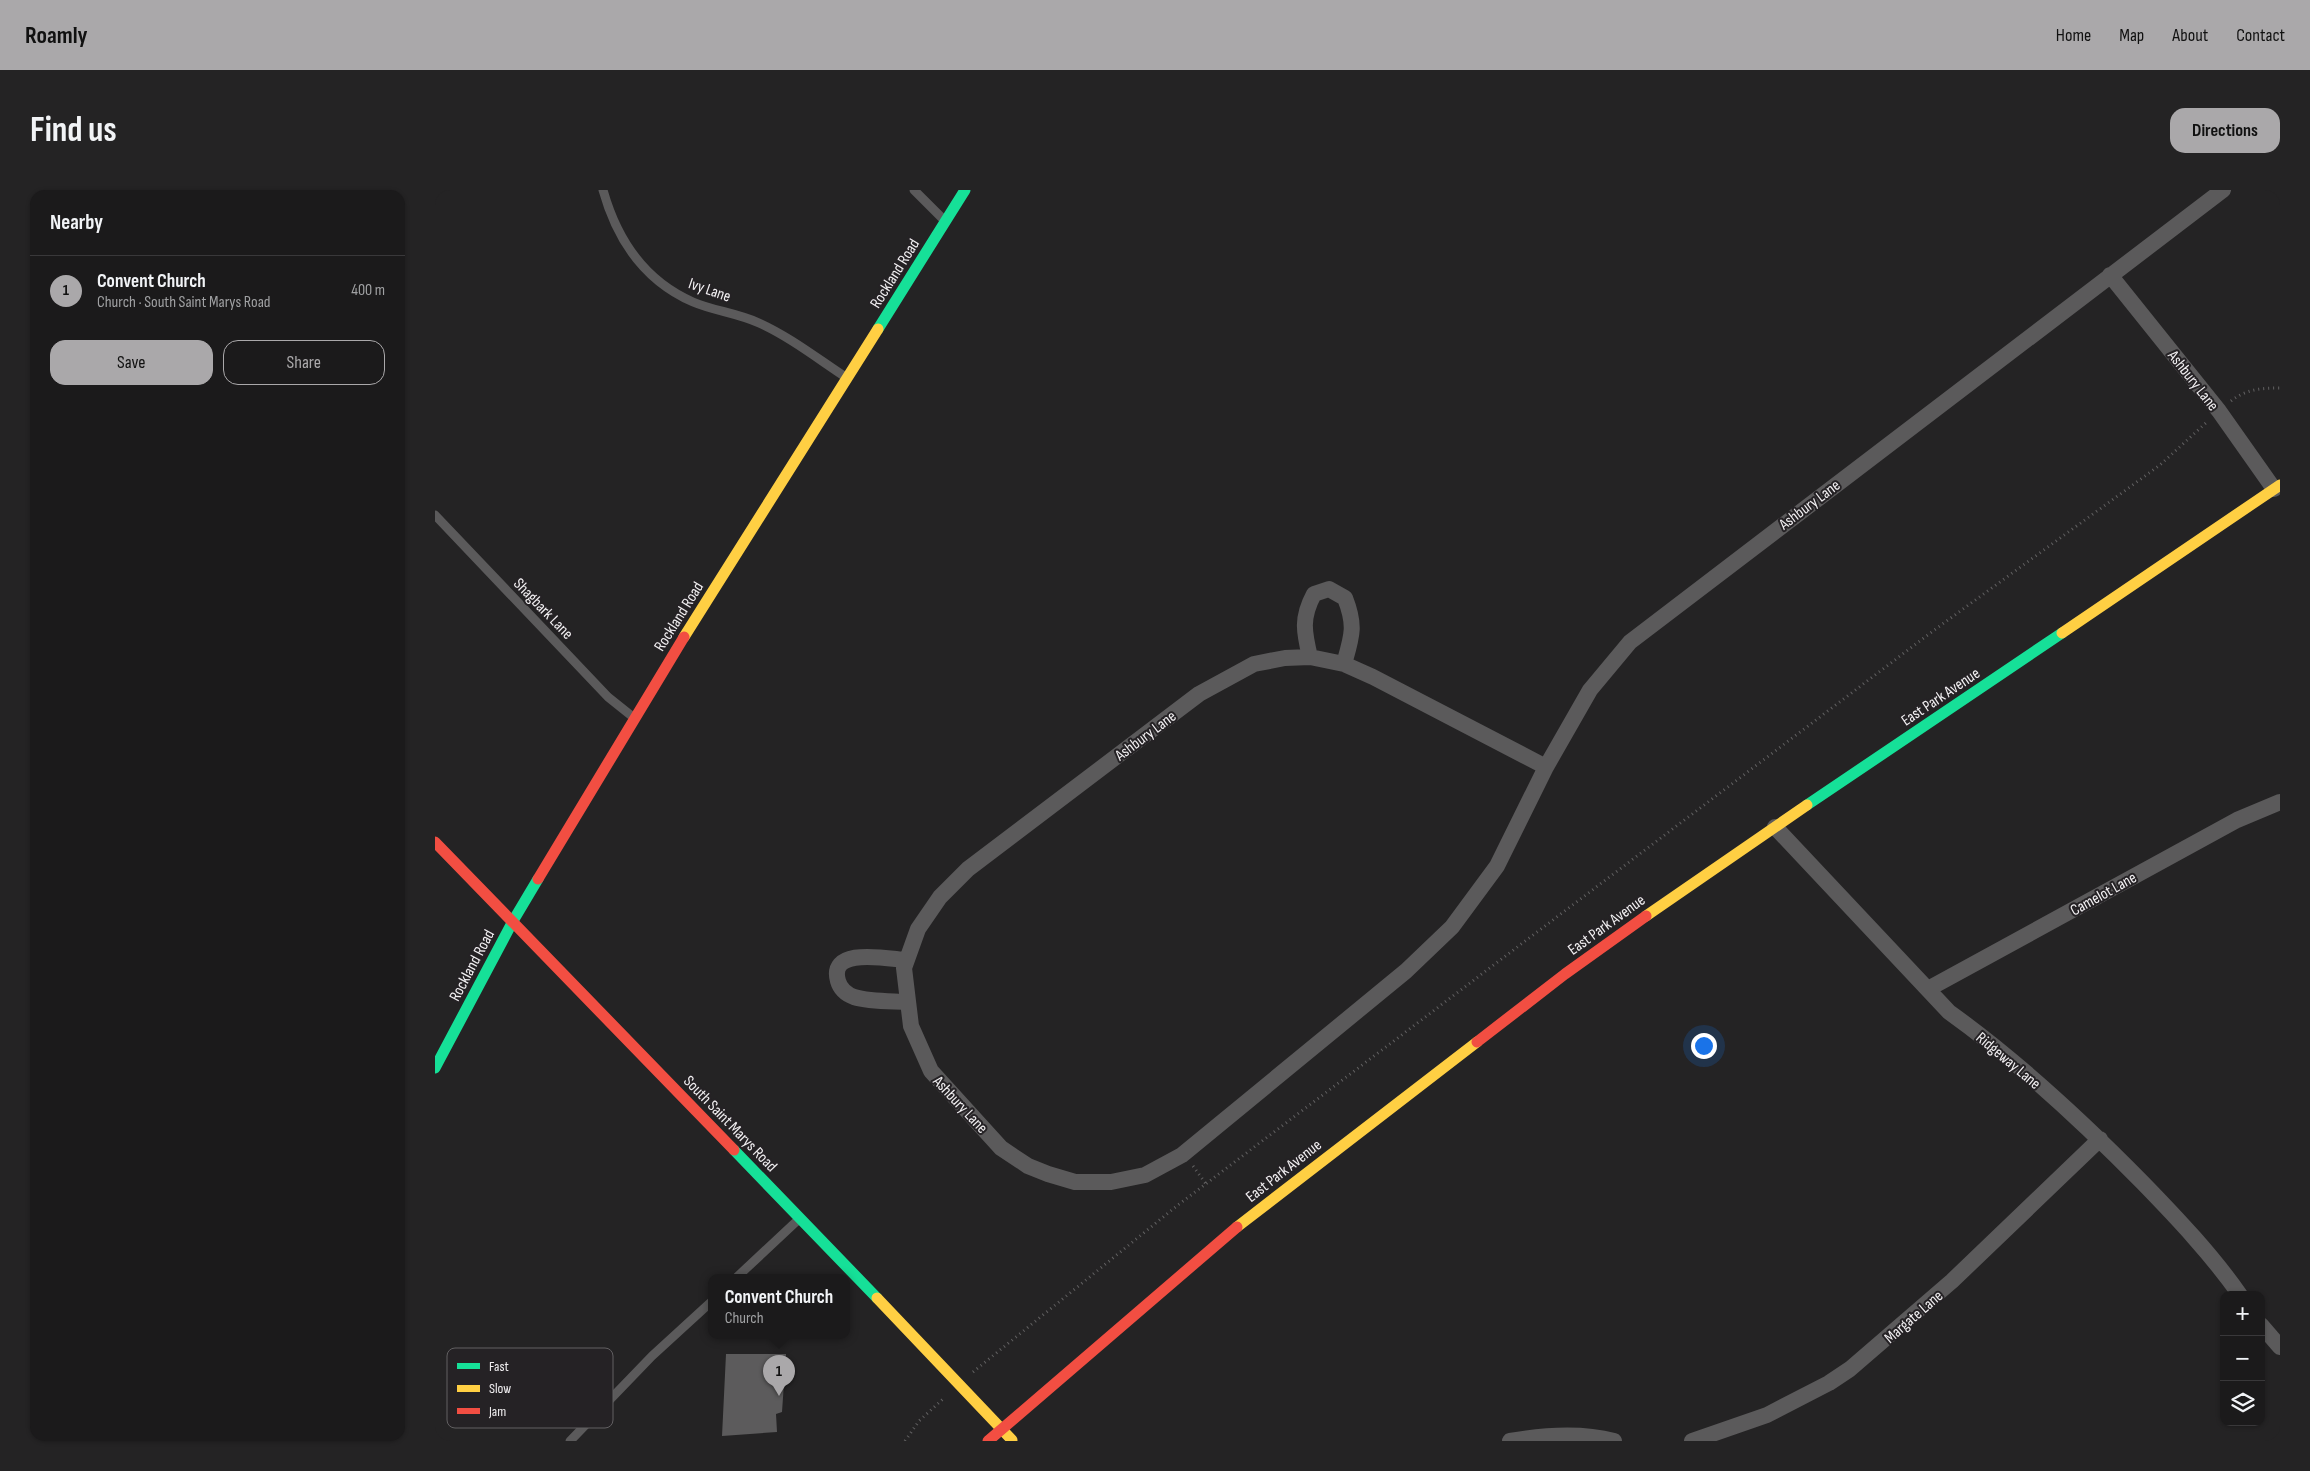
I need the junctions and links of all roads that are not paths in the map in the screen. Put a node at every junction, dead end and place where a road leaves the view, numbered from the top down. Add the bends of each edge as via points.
1 (603, 190) edge
2 (914, 190) edge
3 (965, 190) edge
4 (2223, 190) edge
5 (946, 221) junction
6 (2110, 275) junction
7 (847, 378) junction
8 (2277, 487) edge
9 (435, 515) edge
10 (1310, 657) junction
11 (1344, 664) junction
12 (635, 719) junction
13 (1546, 767) junction
14 (2280, 802) edge
15 (1775, 827) junction
16 (435, 842) edge
17 (513, 921) junction
18 (906, 960) junction
19 (1928, 989) junction
20 (908, 1002) junction
21 (435, 1068) edge
22 (2100, 1140) junction
23 (800, 1218) junction
24 (740, 1274) edge
25 (2237, 1291) edge
26 (708, 1305) edge
27 (2265, 1329) edge
28 (2280, 1347) edge
29 (613, 1396) edge
30 (583, 1428) edge
31 (1001, 1430) junction
32 (570, 1441) edge
33 (988, 1441) edge
34 (1012, 1441) edge
35 (1510, 1441) edge
36 (1614, 1441) edge
37 (1692, 1441) edge

1 - 7 lane, Ivy Lane via 628,249 650,275 695,303 736,313 761,324
2 - 5 lane
3 - 5 main road, Rockland Road
4 - 6 street, Ashbury Lane
5 - 7 main road, Rockland Road
6 - 8 street, Ashbury Lane
6 - 13 street, Ashbury Lane via 1630,642 1590,690
7 - 12 main road, Rockland Road
8 - 15 main road, East Park Avenue
9 - 12 lane, Shagbark Lane via 608,697
10 - 11 street, Ashbury Lane
10 - 11 street via 1304,632 1306,608 1314,594 1329,589 1345,598 1352,616 1352,636
10 - 18 street, Ashbury Lane via 1254,664 1199,694 968,869 940,897 918,929
11 - 13 street, Ashbury Lane
12 - 17 main road, Rockland Road
13 - 20 street, Ashbury Lane via 1497,866 1452,927 1406,971 1183,1155 1145,1175 1111,1182 1075,1182 1028,1166 1001,1148 931,1072 911,1026
14 - 19 street, Camelot Lane via 2237,820
15 - 19 street, Ridgeway Lane
15 - 31 main road, East Park Avenue via 1565,974 1304,1174 1215,1245
16 - 17 main road, South Saint Marys Road
17 - 21 main road, Rockland Road
17 - 23 main road, South Saint Marys Road
18 - 20 street, Ashbury Lane via 903,968
18 - 20 street via 859,956 846,959 838,969 837,977 840,986 853,996
19 - 22 street, Ridgeway Lane via 1949,1012 1981,1035
22 - 25 street, Ridgeway Lane via 2173,1215
22 - 37 street, Margate Lane via 1952,1281 1850,1369 1767,1415
23 - 24 lane
23 - 31 main road, South Saint Marys Road
26 - 29 lane
27 - 28 street
30 - 32 lane
31 - 33 main road, East Park Avenue
31 - 34 main road, South Saint Marys Road
35 - 36 street via 1572,1435

